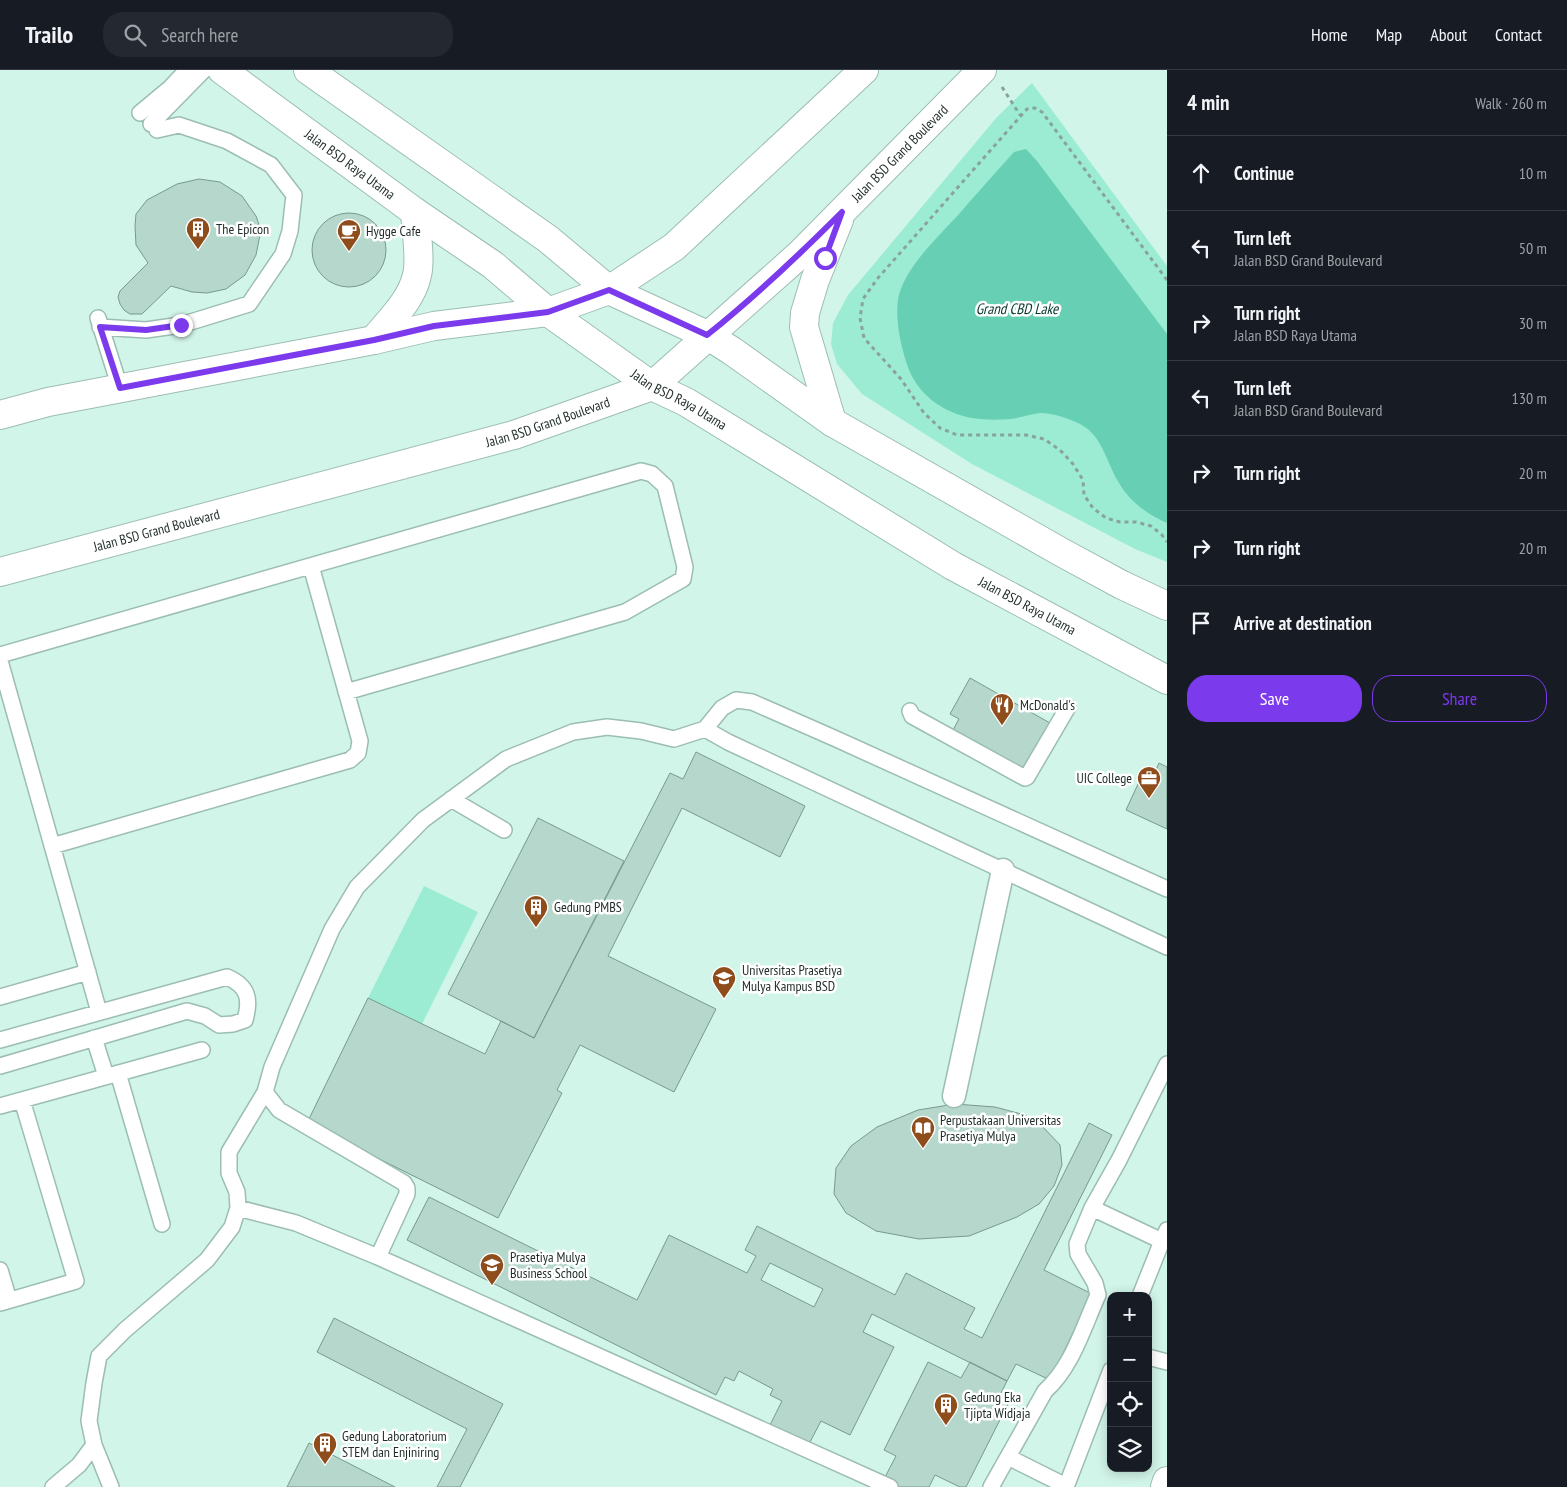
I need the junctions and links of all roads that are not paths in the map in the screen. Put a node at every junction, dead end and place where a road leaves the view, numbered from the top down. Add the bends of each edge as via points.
1 (187, 70) edge
2 (204, 70) edge
3 (222, 70) edge
4 (308, 70) edge
5 (864, 70) edge
6 (991, 77) edge
7 (140, 113) dead end
8 (415, 212) junction
9 (842, 212) junction
10 (609, 290) junction
11 (548, 312) junction
12 (707, 335) junction
13 (374, 340) junction
14 (652, 386) junction
15 (120, 388) junction
16 (0, 415) edge
17 (832, 422) junction
18 (311, 566) junction
19 (0, 572) edge
20 (1167, 606) edge
21 (0, 655) edge
22 (0, 661) edge
23 (1167, 680) edge
24 (346, 692) junction
25 (1068, 707) dead end
26 (910, 711) dead end
27 (705, 729) junction
28 (451, 799) junction
29 (504, 830) dead end
30 (52, 846) junction
31 (1003, 870) junction
32 (1167, 889) edge
33 (1167, 947) edge
34 (88, 972) junction
35 (0, 997) edge
36 (99, 1012) junction
37 (94, 1038) junction
38 (0, 1040) edge
39 (202, 1050) dead end
40 (1167, 1064) edge
41 (0, 1066) edge
42 (112, 1075) junction
43 (265, 1092) junction
44 (954, 1096) dead end
45 (22, 1100) junction
46 (0, 1106) edge
47 (238, 1208) junction
48 (1092, 1208) junction
49 (162, 1224) dead end
50 (1164, 1236) edge
51 (378, 1257) junction
52 (0, 1270) edge
53 (1142, 1292) edge
54 (4, 1302) edge
55 (1152, 1358) edge
56 (1167, 1362) edge
57 (1107, 1380) edge
58 (94, 1445) junction
59 (1008, 1457) junction
60 (1167, 1481) edge
61 (53, 1487) edge
62 (111, 1487) edge
63 (890, 1487) edge
64 (991, 1487) edge
65 (1066, 1487) edge
66 (1165, 1487) edge

1 - 7 lane
2 - 15 lane via 154,127 179,125 189,128 227,141 271,165 294,195 290,231 282,254 249,304 181,325 146,330 99,323
3 - 8 main road, Jalan BSD Raya Utama
4 - 10 main road via 548,239
5 - 10 main road via 674,247
6 - 9 main road, Jalan BSD Grand Boulevard
8 - 11 main road, Jalan BSD Raya Utama via 493,265
8 - 13 main road via 418,275 409,295
9 - 12 main road, Jalan BSD Grand Boulevard via 799,255
9 - 17 main road via 815,280 804,327
10 - 11 main road
10 - 12 main road
11 - 13 main road via 434,326
11 - 14 main road, Jalan BSD Raya Utama
12 - 14 main road, Jalan BSD Grand Boulevard
12 - 17 main road
13 - 15 main road
14 - 19 main road, Jalan BSD Grand Boulevard via 514,435
14 - 23 main road, Jalan BSD Raya Utama via 686,402 953,566
15 - 16 main road
17 - 20 main road via 1061,552
18 - 21 lane
18 - 24 lane
18 - 24 lane via 641,472 652,474 665,486 685,567 683,580 625,612
22 - 30 lane
24 - 30 lane via 360,741 358,754 350,760
25 - 26 lane via 1025,778 912,716
27 - 28 lane via 674,740 641,731 607,727 573,732 506,759
27 - 31 lane
27 - 32 lane via 722,708 736,700 752,702
28 - 29 lane
28 - 43 lane via 423,820 357,887 332,929 272,1067
30 - 34 lane
31 - 33 lane
31 - 44 street
34 - 35 lane
34 - 36 lane
36 - 37 lane via 227,977 237,981 250,1005 246,1020 233,1024 219,1025 205,1016 187,1012
36 - 38 lane
37 - 41 lane
37 - 42 lane
39 - 42 lane
40 - 48 lane
42 - 45 lane
42 - 49 lane
43 - 47 lane via 229,1152 229,1173
43 - 51 lane via 279,1110 404,1183 407,1194
45 - 46 lane
45 - 54 lane via 76,1281
47 - 51 lane via 296,1223
47 - 58 lane via 232,1227 207,1260 99,1356 89,1421
48 - 50 lane
48 - 59 lane via 1077,1244 1078,1254 1095,1283 1098,1295 1065,1369 1045,1391
50 - 53 lane
51 - 63 lane
52 - 54 lane
55 - 56 lane
57 - 65 lane
58 - 61 lane via 79,1465
58 - 62 lane
59 - 64 lane
59 - 65 lane
60 - 66 main road

